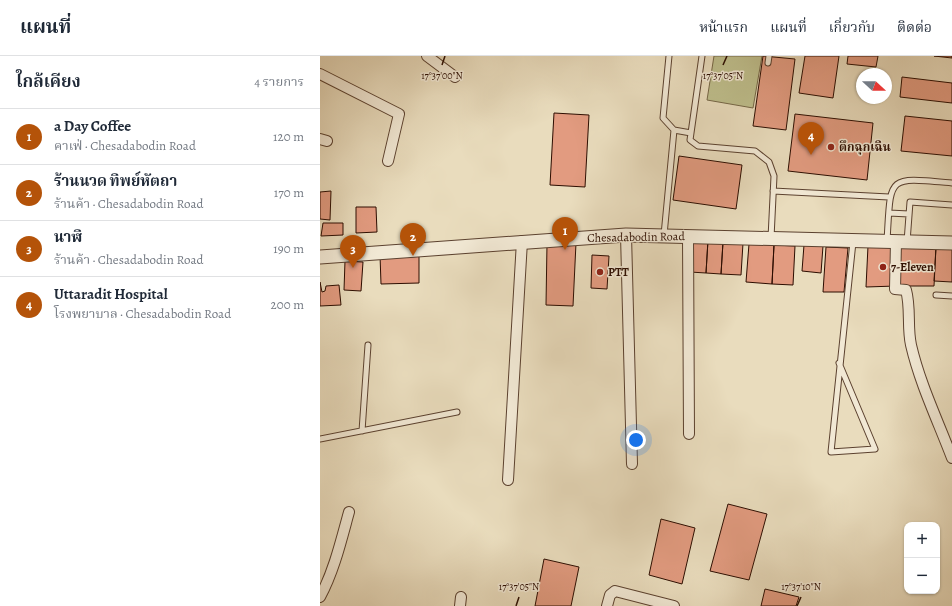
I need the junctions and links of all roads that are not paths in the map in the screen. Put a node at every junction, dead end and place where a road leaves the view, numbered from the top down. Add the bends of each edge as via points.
1 (427, 56) edge
2 (670, 56) edge
3 (702, 56) edge
4 (768, 56) edge
5 (768, 63) dead end
6 (320, 74) edge
7 (455, 76) dead end
8 (674, 130) junction
9 (691, 133) junction
10 (388, 161) dead end
11 (952, 183) edge
12 (773, 191) junction
13 (889, 197) junction
14 (952, 204) edge
15 (889, 213) junction
16 (909, 214) junction
17 (626, 235) junction
18 (664, 235) junction
19 (688, 236) junction
20 (771, 239) junction
21 (522, 241) junction
22 (853, 241) junction
23 (897, 242) junction
24 (952, 243) edge
25 (320, 257) edge
26 (936, 294) dead end
27 (952, 296) edge
28 (368, 345) dead end
29 (840, 363) junction
30 (457, 412) dead end
31 (362, 431) junction
32 (689, 434) dead end
33 (320, 439) edge
34 (952, 458) edge
35 (632, 464) dead end
36 (508, 480) dead end
37 (349, 512) dead end
38 (320, 597) edge
39 (607, 606) edge
40 (674, 606) edge

1 - 7 street
2 - 8 lane via 663,118
3 - 9 lane
4 - 5 lane
6 - 10 street via 399,114
8 - 9 lane
8 - 18 lane
9 - 12 lane via 690,140 698,146 756,151 769,162 774,176
11 - 13 lane via 910,179 898,182 892,188
12 - 13 lane
12 - 20 lane
13 - 15 lane
14 - 16 lane via 910,202
15 - 16 lane
15 - 23 lane
16 - 23 lane
17 - 18 street, Chesadabodin Road
17 - 21 street, Chesadabodin Road
17 - 35 street
18 - 19 street, Chesadabodin Road
19 - 20 street, Chesadabodin Road
19 - 32 street
20 - 22 street, Chesadabodin Road
21 - 25 street, Chesadabodin Road
21 - 36 street
22 - 23 street, Chesadabodin Road
22 - 29 lane
23 - 24 street, Chesadabodin Road
23 - 34 street via 895,288 906,290 911,343 917,368
26 - 27 lane
28 - 31 lane
29 - 29 lane via 832,452 875,449 848,385
30 - 31 lane
31 - 33 lane
37 - 38 street via 337,555
39 - 40 street via 610,595 615,591

